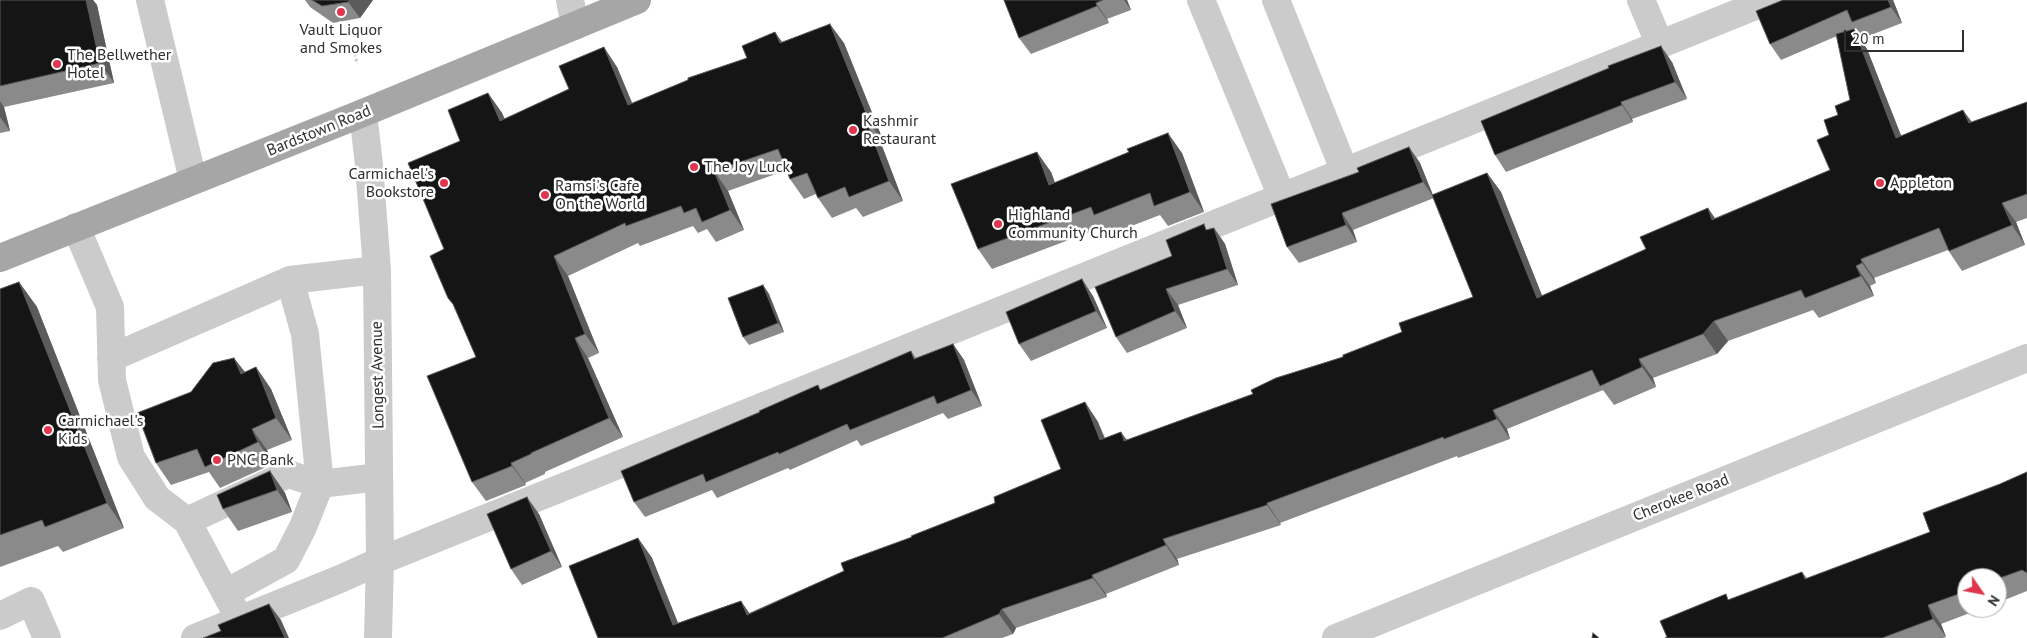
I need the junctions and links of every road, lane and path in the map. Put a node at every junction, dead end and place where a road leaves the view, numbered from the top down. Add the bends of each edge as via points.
1 (150, 0) edge
2 (637, 0) edge
3 (1202, 0) edge
4 (1276, 0) edge
5 (1641, 0) edge
6 (1770, 0) edge
7 (572, 13) edge
8 (1660, 44) junction
9 (355, 54) dead end
10 (358, 64) dead end
11 (362, 113) junction
12 (1345, 172) junction
13 (193, 180) junction
14 (1282, 197) junction
15 (76, 227) junction
16 (0, 258) edge
17 (377, 270) junction
18 (290, 280) junction
19 (111, 358) junction
20 (2027, 358) edge
21 (379, 477) junction
22 (320, 484) junction
23 (187, 521) junction
24 (380, 561) junction
25 (226, 593) junction
26 (0, 616) edge
27 (240, 620) junction
28 (47, 638) edge
29 (195, 638) edge
30 (378, 638) edge
31 (1336, 638) edge

1 - 13 street
2 - 7 main road, Bardstown Road
3 - 14 street
4 - 12 street
5 - 8 street
6 - 8 street
7 - 11 main road, Bardstown Road
8 - 12 street
9 - 10 path
11 - 13 main road, Bardstown Road
11 - 17 street, Longest Avenue
12 - 14 street
13 - 15 main road, Bardstown Road
14 - 24 street
15 - 16 main road, Bardstown Road
15 - 19 street via 110,307
17 - 18 street
17 - 21 street, Longest Avenue
18 - 19 street
18 - 22 street via 305,334
19 - 23 street via 112,380 131,457 156,498
20 - 31 street, Cherokee Road
21 - 22 street
21 - 24 street, Longest Avenue
22 - 23 street via 288,474
22 - 25 street via 286,560
23 - 25 street
24 - 27 street
24 - 30 street, Longest Avenue
25 - 27 street
26 - 28 street via 31,601
27 - 29 street

